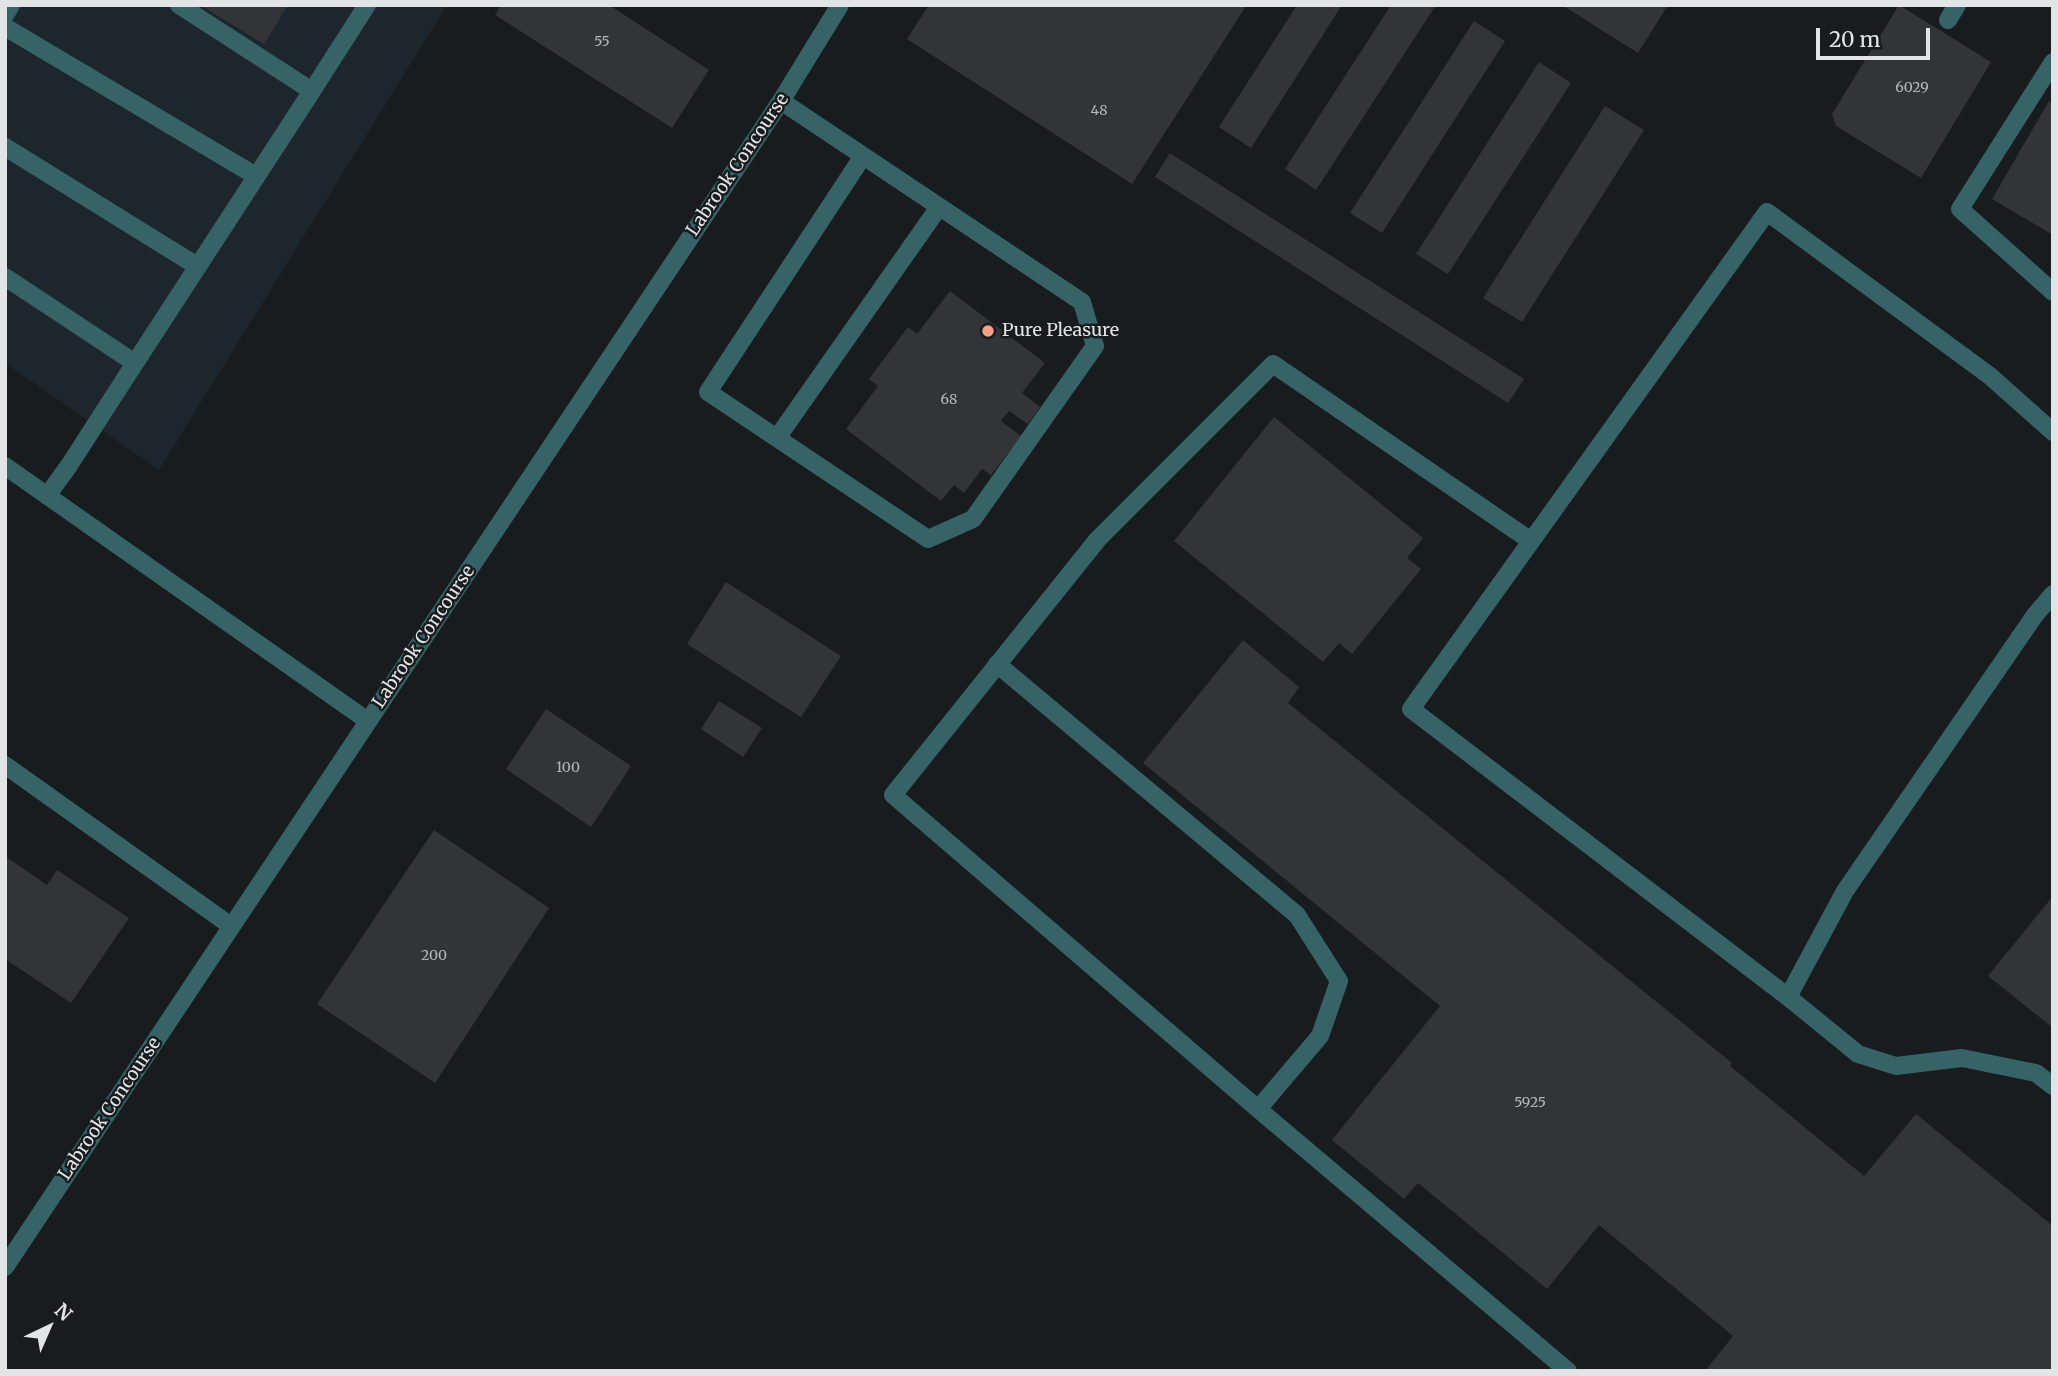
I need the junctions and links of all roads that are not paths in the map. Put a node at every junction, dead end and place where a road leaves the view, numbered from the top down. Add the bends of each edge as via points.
1 (12, 5) edge
2 (179, 5) edge
3 (367, 5) edge
4 (840, 5) edge
5 (5, 15) edge
6 (5, 27) edge
7 (2053, 62) edge
8 (312, 91) junction
9 (781, 101) junction
10 (5, 147) edge
11 (863, 156) junction
12 (256, 176) junction
13 (939, 207) junction
14 (197, 266) junction
15 (5, 277) edge
16 (2053, 292) edge
17 (135, 363) junction
18 (2053, 432) edge
19 (777, 438) junction
20 (5, 466) edge
21 (47, 496) junction
22 (1531, 541) junction
23 (2053, 594) edge
24 (998, 664) junction
25 (368, 721) junction
26 (5, 765) edge
27 (231, 926) junction
28 (1788, 997) junction
29 (2053, 1086) edge
30 (1258, 1109) junction
31 (5, 1267) edge
32 (1569, 1371) edge

1 - 5 street
2 - 8 street
3 - 8 street
4 - 9 street, Labrook Concourse
6 - 12 street
7 - 16 street via 1960,209
8 - 12 street
9 - 11 street
9 - 25 street, Labrook Concourse
10 - 14 street
11 - 13 street
11 - 19 street via 708,392
12 - 14 street
13 - 19 street
13 - 19 street via 1082,302 1095,346 973,519 928,539
14 - 17 street
15 - 17 street
17 - 21 street
18 - 22 street via 1990,376 1767,212
20 - 21 street
21 - 25 street
22 - 24 street via 1273,364 1098,539
22 - 28 street via 1411,709
23 - 28 street via 1845,891
24 - 30 street via 1297,915 1339,982 1320,1036
24 - 30 street via 893,795
25 - 27 street, Labrook Concourse
26 - 27 street
27 - 31 street, Labrook Concourse
28 - 29 street via 1858,1054 1896,1066 1962,1058 2036,1073
30 - 32 street

